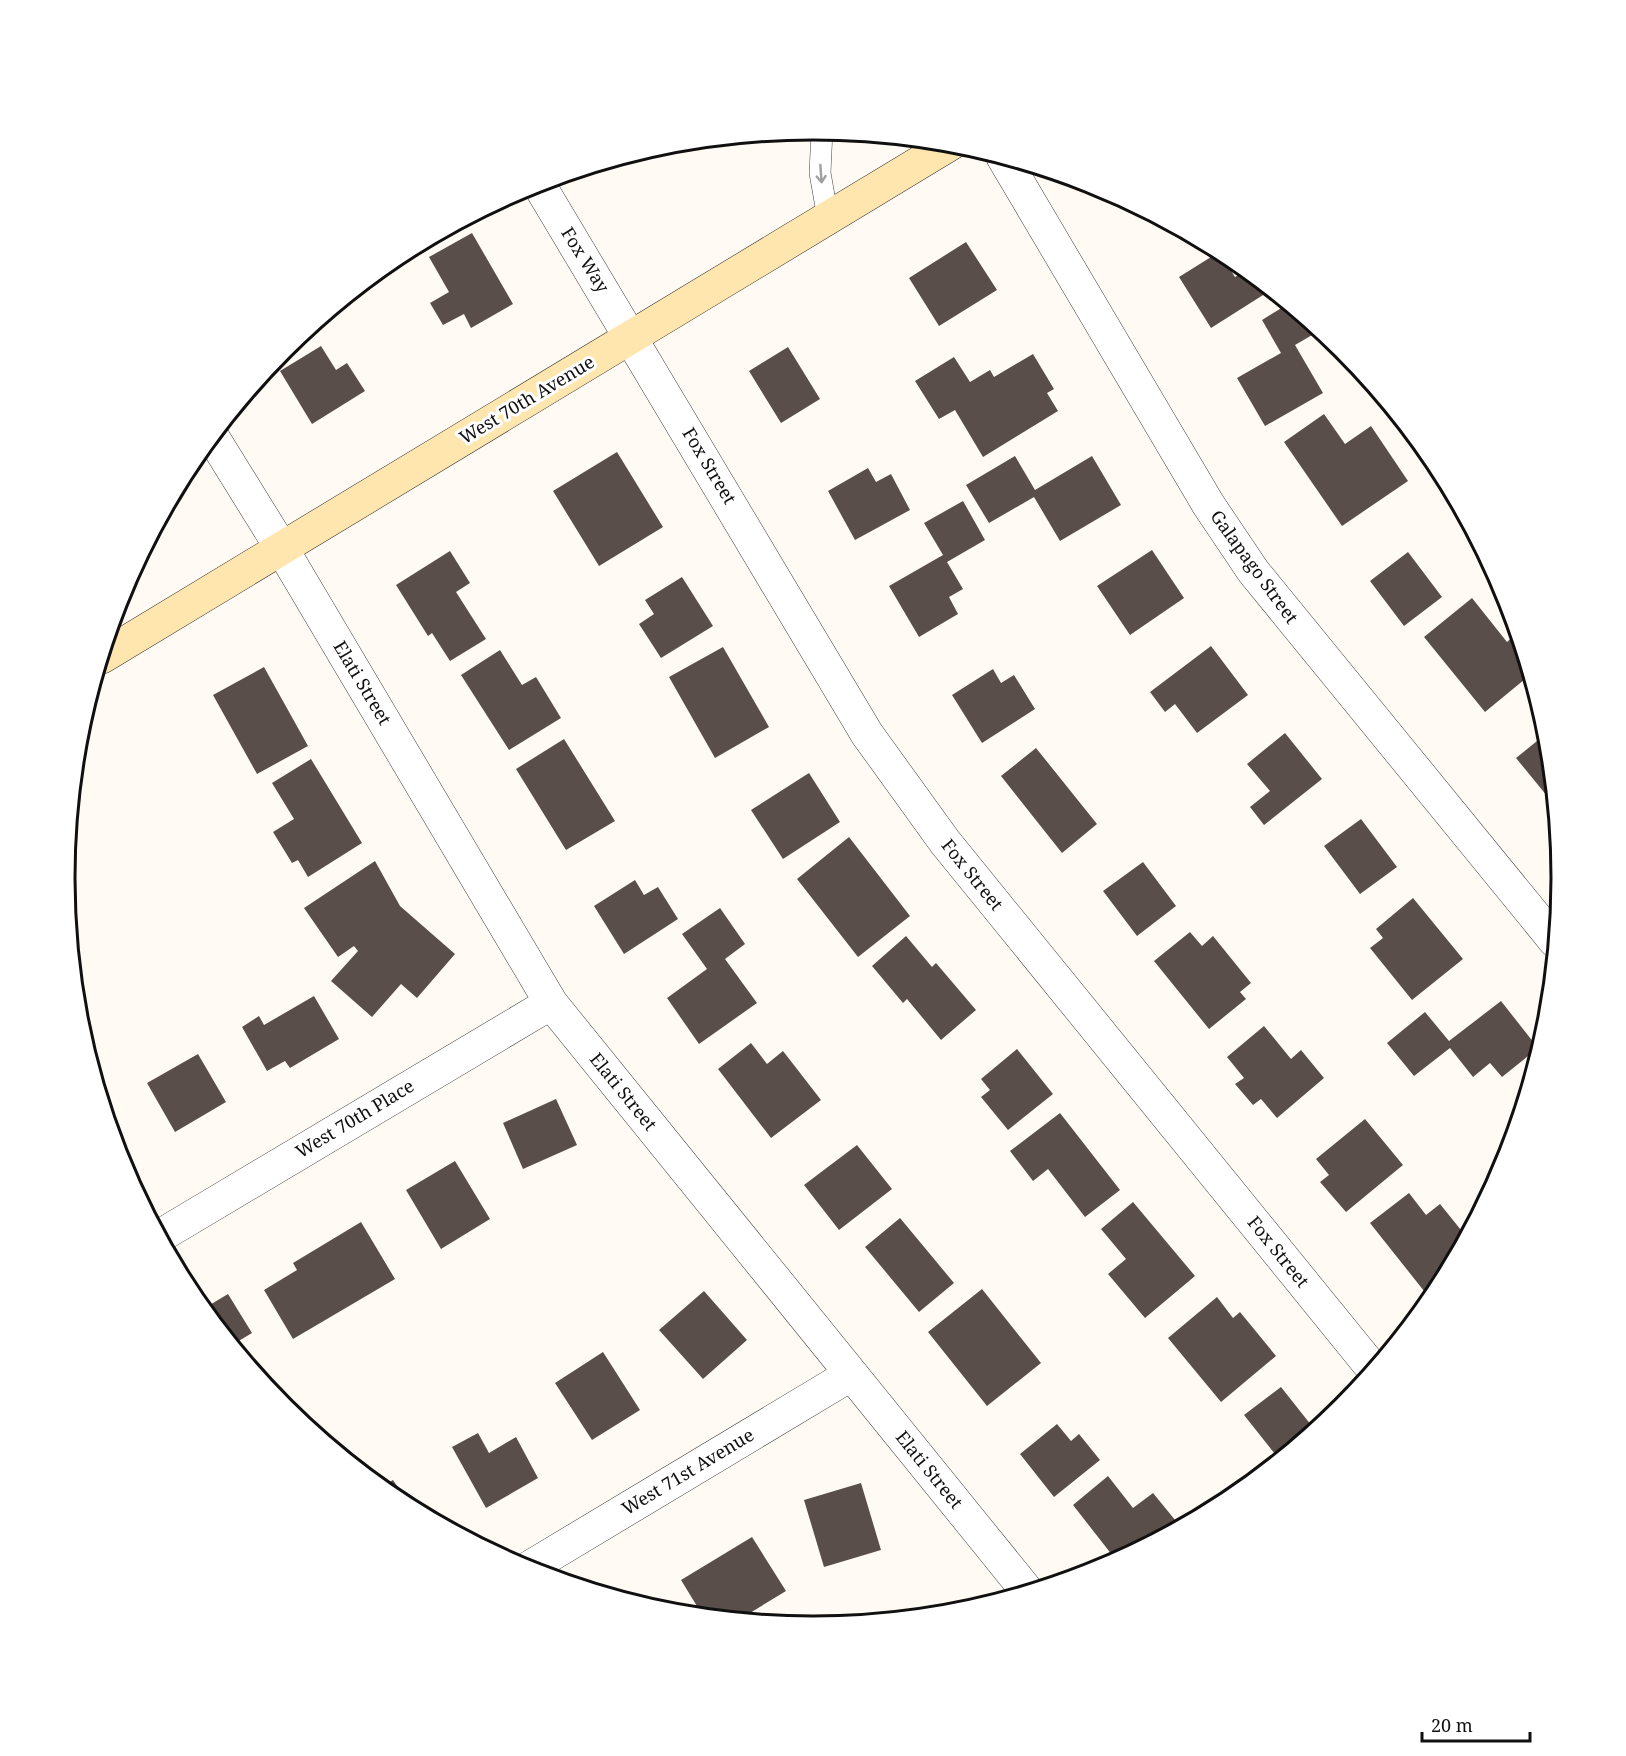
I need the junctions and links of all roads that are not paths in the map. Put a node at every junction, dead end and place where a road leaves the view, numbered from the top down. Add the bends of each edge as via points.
1 (822, 140) edge
2 (939, 151) edge
3 (1009, 166) edge
4 (543, 191) edge
5 (828, 218) junction
6 (632, 336) junction
7 (217, 444) edge
8 (282, 549) junction
9 (111, 652) edge
10 (1548, 933) edge
11 (551, 1003) junction
12 (166, 1232) edge
13 (1368, 1364) edge
14 (850, 1375) junction
15 (537, 1562) edge
16 (1022, 1585) edge

1 -> 5 lane via 820,173
2 - 5 main road, West 70th Avenue
3 - 10 street, Galapago Street via 1208,504 1253,571
4 - 6 street, Fox Way
5 - 6 main road, West 70th Avenue
6 - 8 main road, West 70th Avenue
6 - 13 street, Fox Street via 867,734 945,842
7 - 8 street, Elati Street
8 - 9 main road, West 70th Avenue
8 - 11 street, Elati Street
11 - 12 street, West 70th Place
11 - 14 street, Elati Street
14 - 15 street, West 71st Avenue
14 - 16 street, Elati Street

